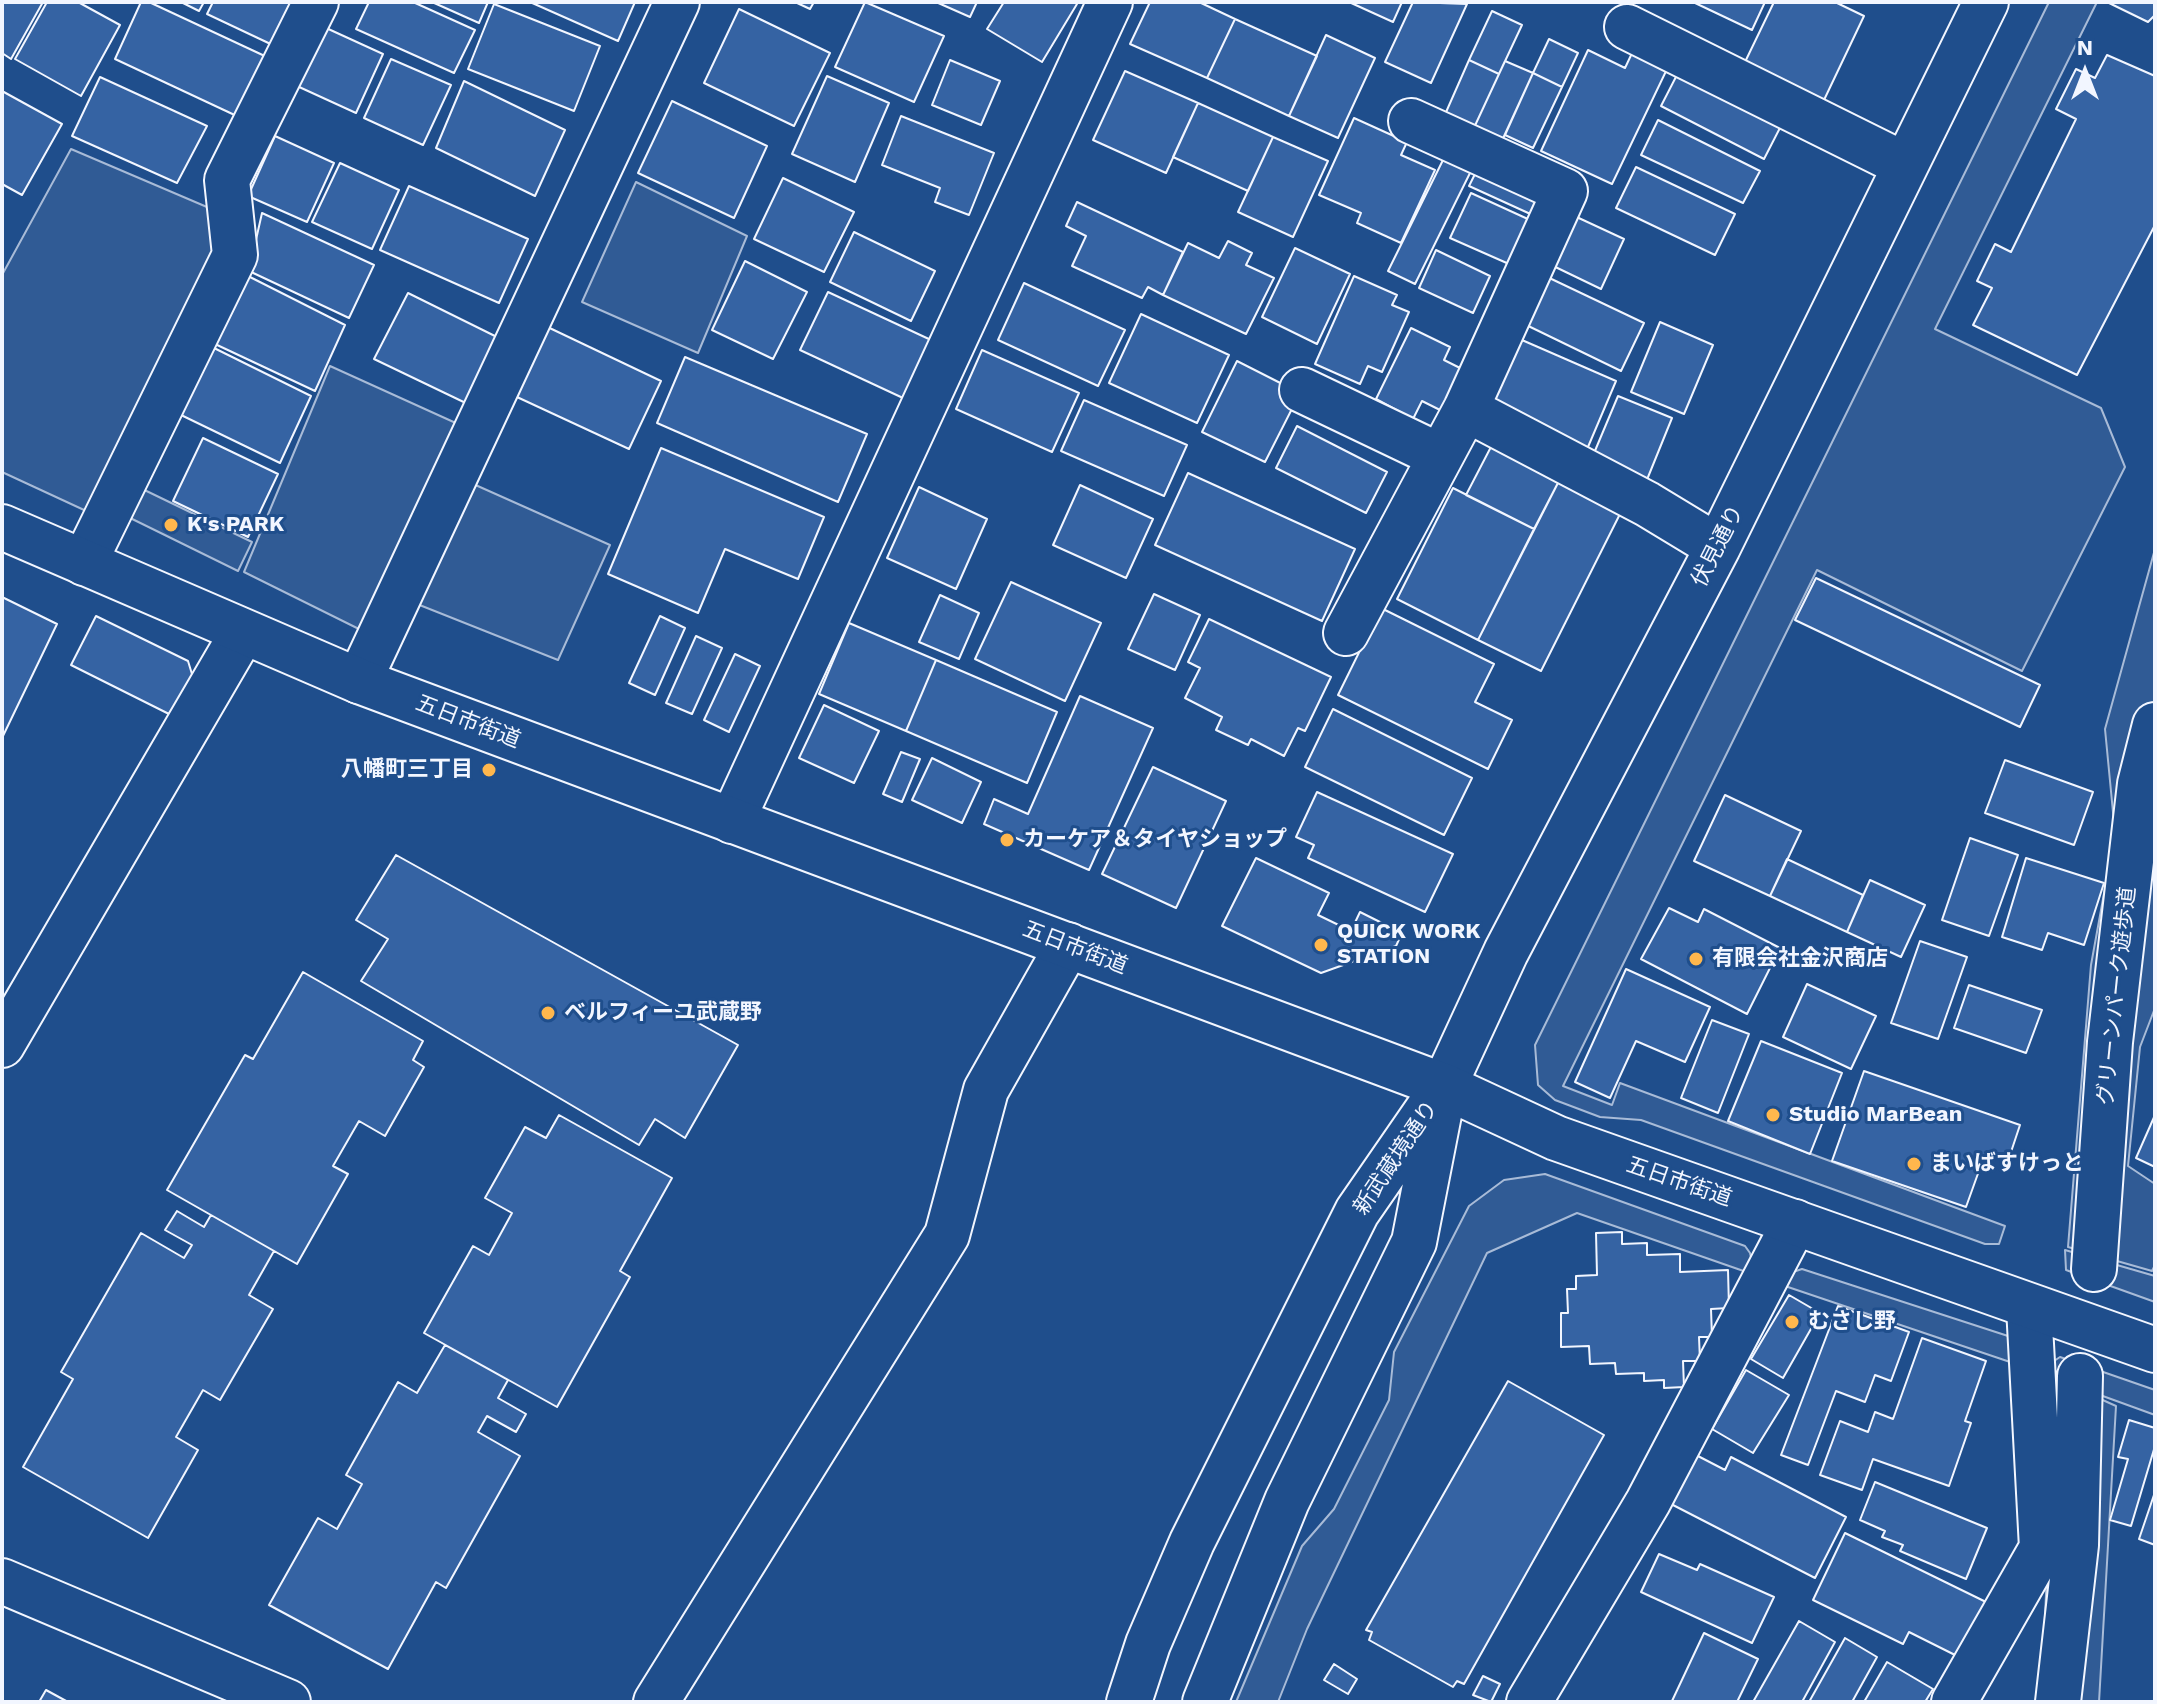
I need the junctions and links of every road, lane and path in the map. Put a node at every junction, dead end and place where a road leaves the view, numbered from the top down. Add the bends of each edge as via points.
1 (316, 2) edge
2 (677, 2) edge
3 (1110, 2) edge
4 (1986, 2) edge
5 (1627, 27) dead end
6 (1411, 121) dead end
7 (1905, 165) junction
8 (1302, 390) dead end
9 (1466, 409) junction
10 (1440, 456) junction
11 (2, 527) edge
12 (1718, 547) junction
13 (84, 563) junction
14 (243, 632) junction
15 (1346, 633) dead end
16 (359, 681) junction
17 (2155, 725) edge
18 (732, 821) junction
19 (1068, 945) junction
20 (2, 1045) edge
21 (1444, 1086) junction
22 (1795, 1222) junction
23 (2094, 1269) dead end
24 (2029, 1307) junction
25 (2155, 1350) edge
26 (2080, 1376) dead end
27 (2, 1581) edge
28 (288, 1702) edge
29 (656, 1702) edge
30 (1129, 1702) edge
31 (1205, 1702) edge
32 (1529, 1702) edge
33 (1954, 1702) edge
34 (2058, 1702) edge

1 - 13 street via 227,180 235,255
2 - 16 street
3 - 18 street
4 - 7 street, 伏見通り
5 - 7 street
6 - 9 street via 1565,191
7 - 12 street, 伏見通り
8 - 10 street
9 - 10 street
9 - 12 street
10 - 15 street
11 - 13 street, 五日市街道
12 - 21 street, 伏見通り via 1506,952
13 - 14 street, 五日市街道
14 - 16 street, 五日市街道
14 - 20 street
16 - 18 street, 五日市街道
17 - 23 street, グリーンパーク遊歩道 via 2140,784 2110,1042
18 - 19 street, 五日市街道
19 - 21 street, 五日市街道
19 - 29 street via 986,1090 947,1235
21 - 22 street, 五日市街道 via 1556,1138
21 - 30 street, 新武蔵境通り via 1357,1212 1192,1542
21 - 31 street, 新武蔵境通り via 1414,1242 1287,1501
22 - 24 street, 五日市街道
22 - 32 street via 1648,1502
24 - 25 street, 五日市街道
24 - 33 street via 2042,1548
26 - 34 street via 2076,1545
27 - 28 street

